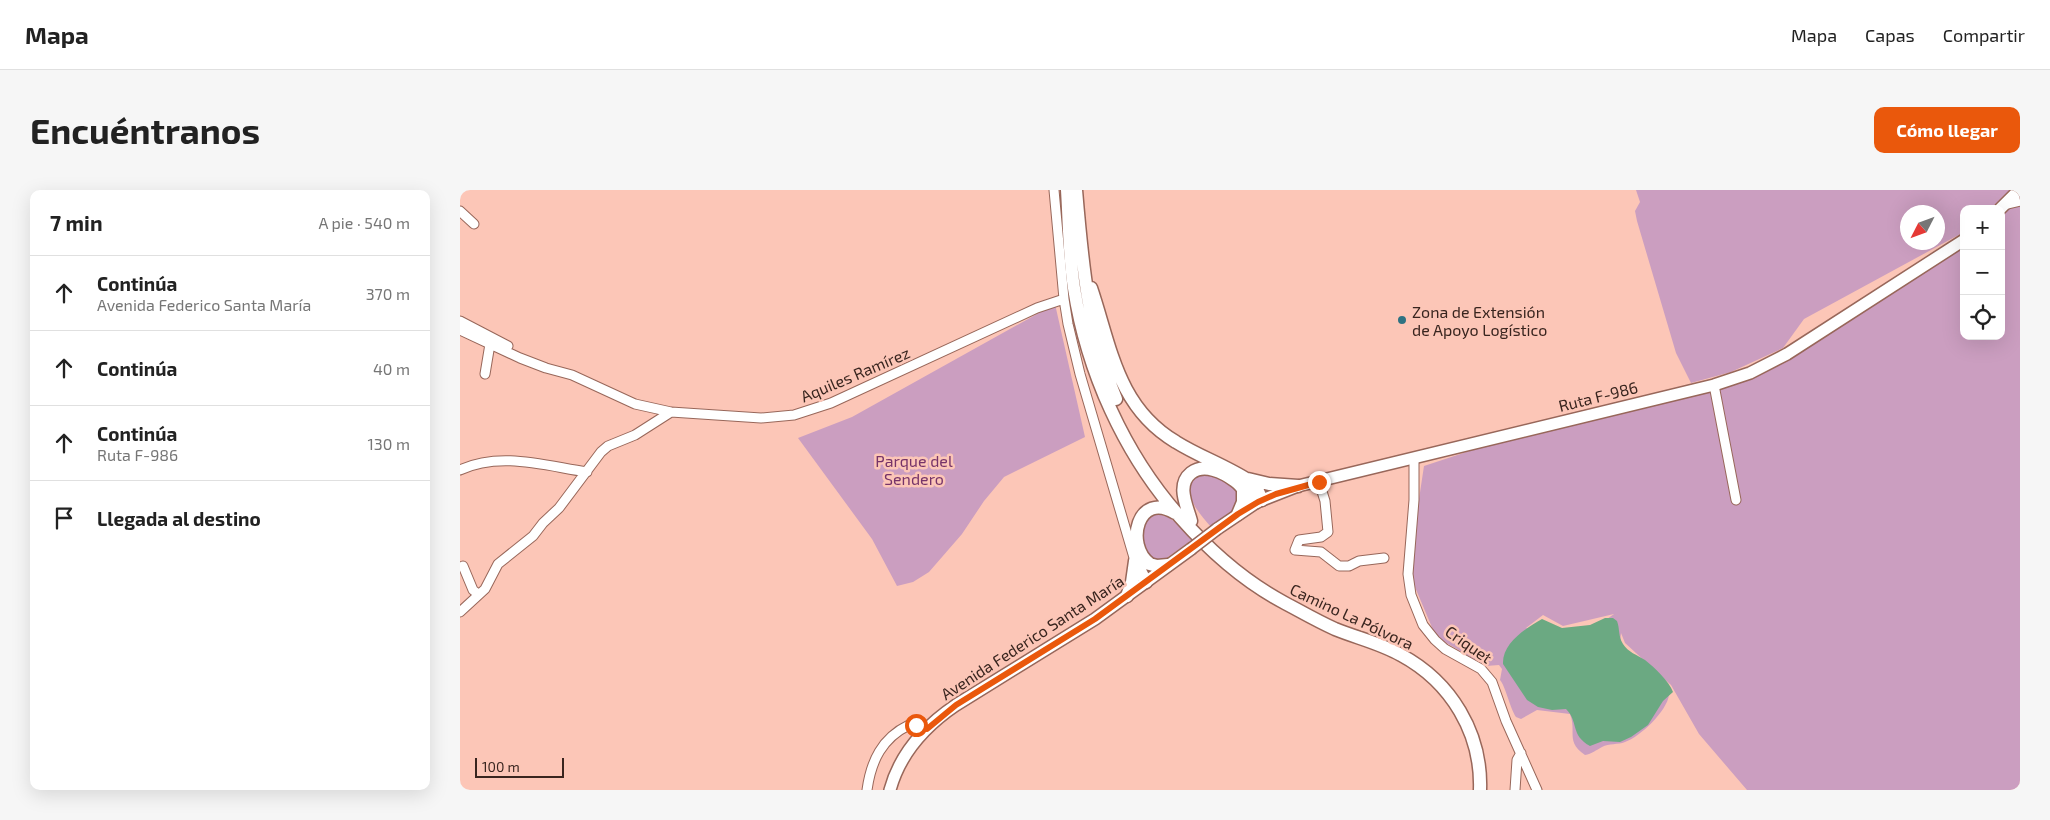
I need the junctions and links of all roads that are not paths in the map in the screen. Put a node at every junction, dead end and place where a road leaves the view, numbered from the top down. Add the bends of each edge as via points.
1 (1054, 190) edge
2 (1067, 190) edge
3 (1076, 190) edge
4 (2019, 190) edge
5 (2020, 201) edge
6 (2004, 205) edge
7 (2005, 206) edge
8 (460, 211) edge
9 (474, 224) dead end
10 (1960, 243) edge
11 (1082, 261) junction
12 (1064, 299) junction
13 (460, 321) edge
14 (460, 330) edge
15 (490, 344) junction
16 (485, 374) dead end
17 (567, 374) junction
18 (1714, 385) junction
19 (672, 412) junction
20 (1414, 459) junction
21 (460, 470) edge
22 (588, 472) junction
23 (1243, 477) junction
24 (1319, 482) junction
25 (1298, 486) junction
26 (1243, 491) junction
27 (1736, 500) dead end
28 (1260, 501) junction
29 (1238, 514) junction
30 (1185, 519) junction
31 (1191, 548) joint
32 (1384, 558) dead end
33 (1141, 562) junction
34 (1168, 565) junction
35 (462, 566) dead end
36 (1146, 582) junction
37 (478, 594) junction
38 (1127, 596) junction
39 (460, 612) edge
40 (927, 729) junction
41 (1521, 753) junction
42 (867, 790) edge
43 (890, 790) edge
44 (1480, 790) edge
45 (1486, 790) edge
46 (1515, 790) edge
47 (1537, 790) edge

1 - 12 street
2 - 30 highway, Camino La Pólvora via 1074,286 1094,367 1109,404 1145,471
3 - 11 highway, Camino La Pólvora
4 - 6 main road
5 - 7 street
8 - 9 street
10 - 18 main road, Ruta F-986 via 1787,354 1750,373
11 - 23 highway via 1116,369 1135,404 1157,428 1176,442
11 - 30 highway, Camino La Pólvora via 1094,333 1118,404 1135,440
12 - 19 street, Aquiles Ramírez via 1037,308 807,412 751,418
12 - 33 street via 1080,374
13 - 17 street
14 - 15 street
15 - 16 street
15 - 17 street
17 - 19 street, Aquiles Ramírez via 635,404
18 - 20 main road, Ruta F-986
18 - 27 street
19 - 22 street via 635,436 604,449
20 - 24 main road, Ruta F-986
20 - 41 street, Criquet via 1408,574 1411,595 1423,625 1435,640 1481,669 1492,682
21 - 22 street via 481,462 505,461
22 - 37 street via 533,536 498,564 488,586
23 - 25 highway via 1269,484
23 - 28 highway via 1254,485
24 - 25 main road, Ruta F-986
24 - 32 street via 1325,501 1328,532 1321,537 1300,540 1295,550 1321,552 1339,566
25 - 28 main road, Ruta F-986
26 - 28 highway via 1248,497
26 - 29 highway
26 - 30 highway via 1234,480 1221,474 1207,468 1196,470 1186,478 1183,490
28 - 29 main road, Ruta F-986
29 - 31 main road, Ruta F-986, bridge
30 - 33 highway via 1160,508 1144,514 1136,530
30 - 44 highway, Camino La Pólvora via 1216,554 1254,585 1334,628 1401,655 1434,678 1458,707 1470,731 1477,757
30 - 45 highway, Camino La Pólvora via 1223,553 1268,586 1328,618 1399,647 1439,674 1474,723 1482,749
31 - 34 main road, Avenida Federico Santa María
33 - 34 highway via 1161,567
33 - 36 highway
33 - 38 highway
34 - 36 main road, Avenida Federico Santa María
35 - 37 street
36 - 38 main road, Avenida Federico Santa María
37 - 39 street
38 - 40 main road, Avenida Federico Santa María via 956,705
40 - 42 street via 909,725 884,743 871,767
40 - 43 main road, Avenida Federico Santa María via 904,757
41 - 46 street
41 - 47 street, Criquet

